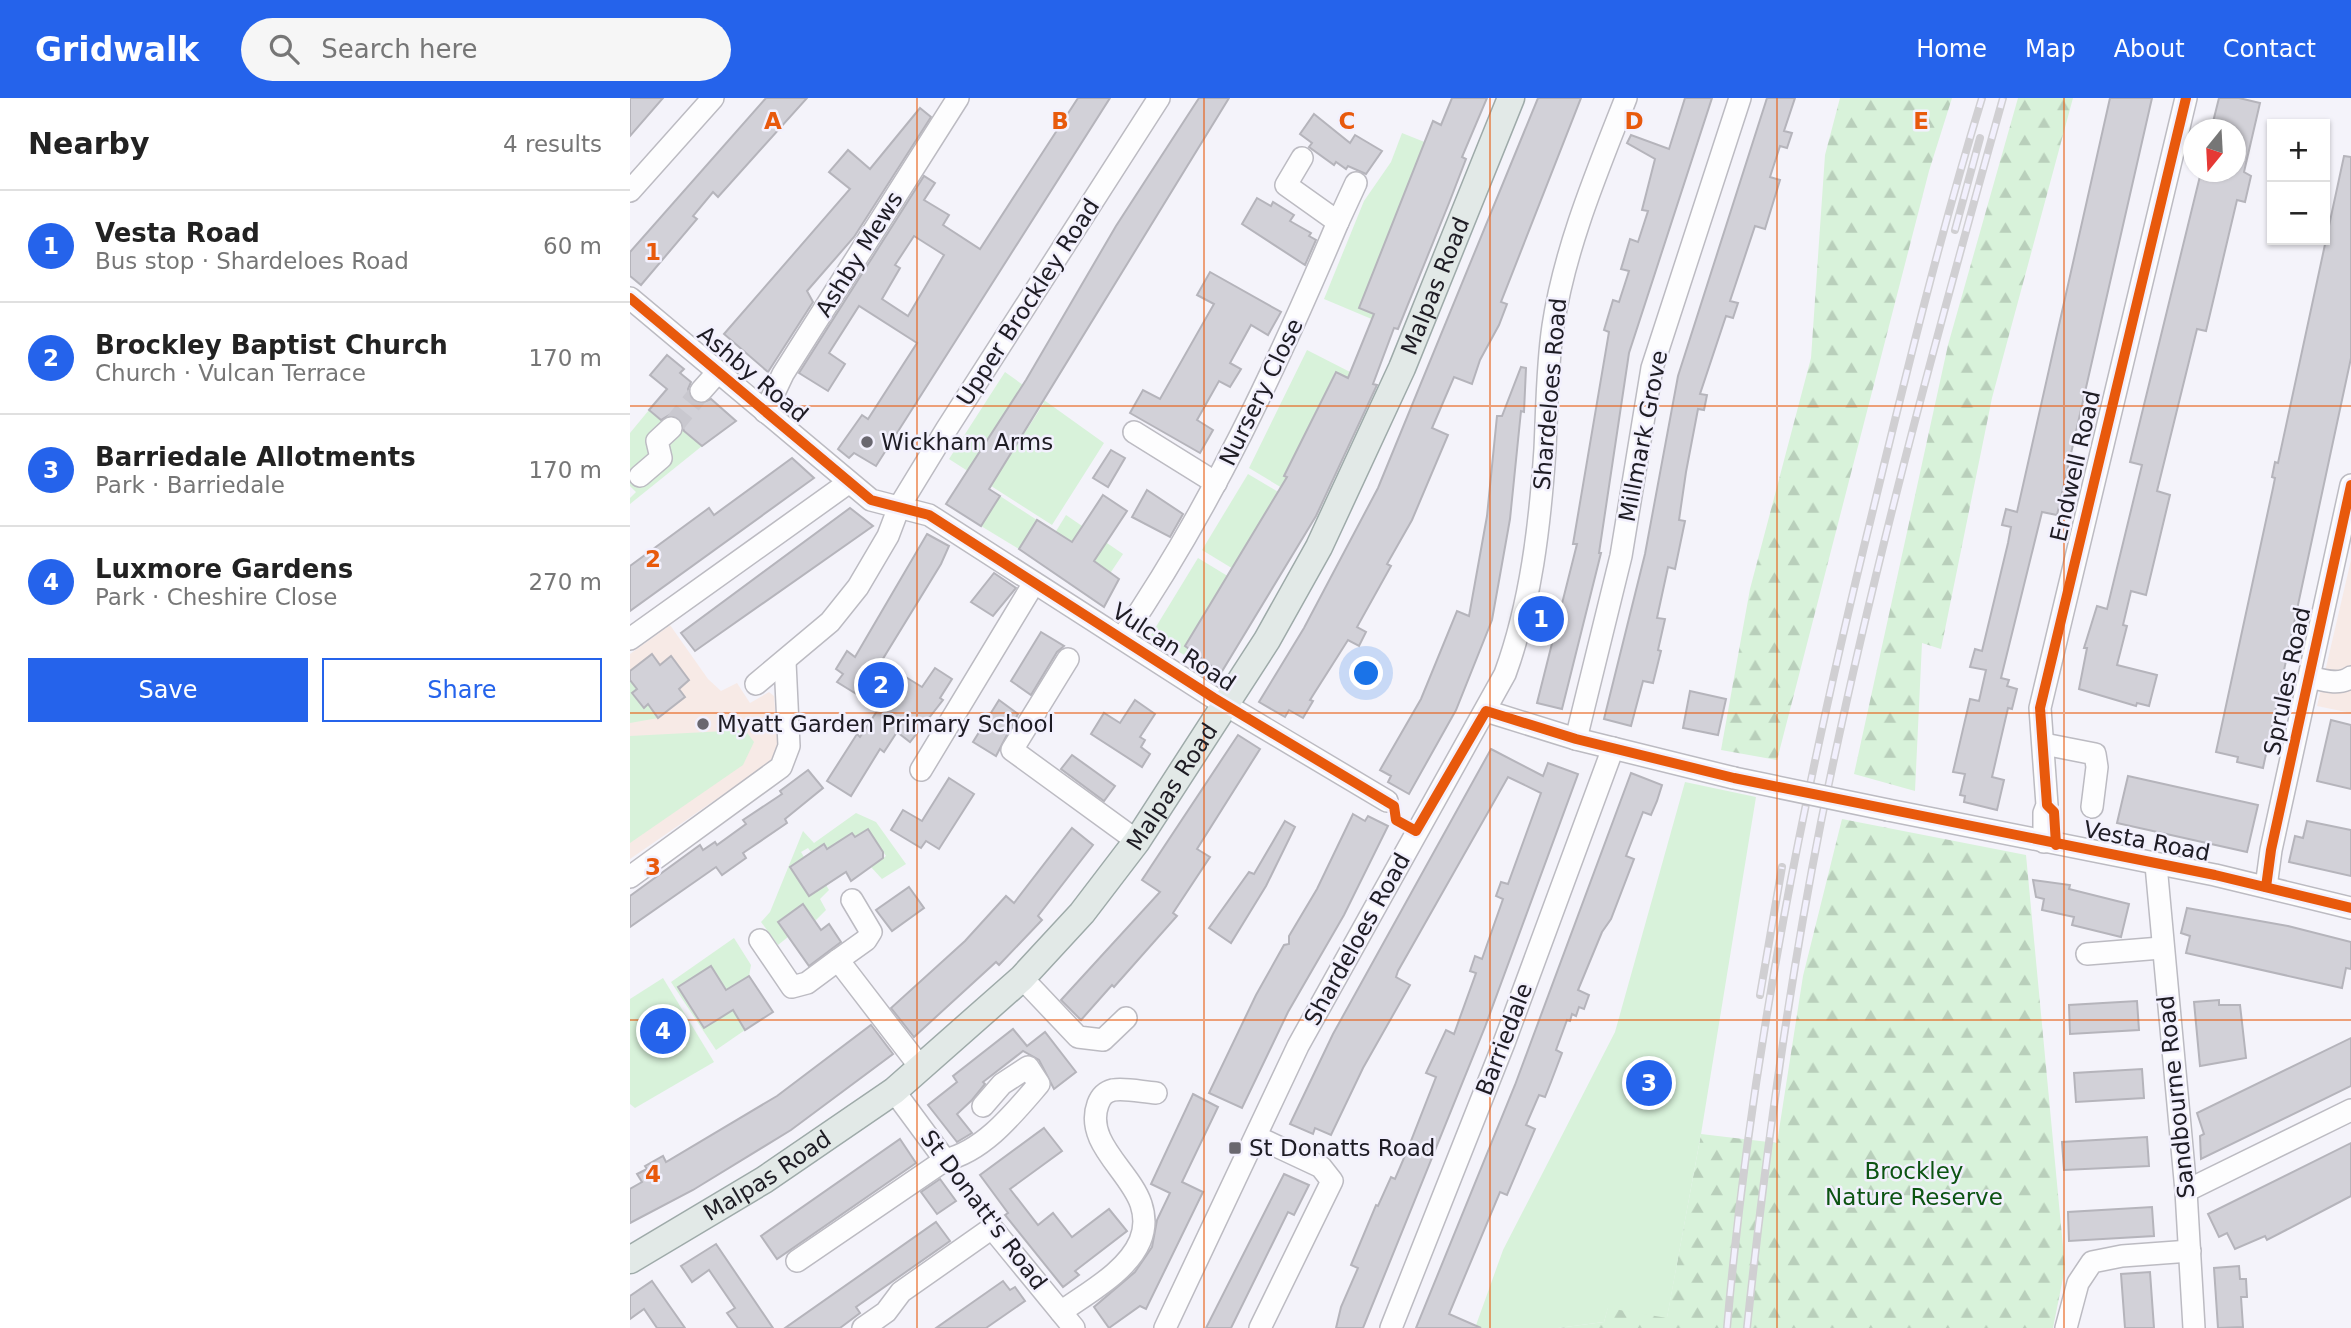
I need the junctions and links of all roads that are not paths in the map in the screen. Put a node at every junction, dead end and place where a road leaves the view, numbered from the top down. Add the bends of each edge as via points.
1 (713, 98) edge
2 (958, 98) edge
3 (1158, 98) edge
4 (1511, 98) edge
5 (1626, 98) edge
6 (1740, 98) edge
7 (2186, 98) edge
8 (1302, 158) dead end
9 (1356, 183) dead end
10 (630, 191) edge
11 (1338, 222) junction
12 (630, 298) edge
13 (717, 373) junction
14 (701, 391) tunnel mouth
15 (765, 412) junction
16 (671, 428) tunnel mouth
17 (1134, 432) dead end
18 (640, 477) dead end
19 (848, 483) junction
20 (1216, 483) junction
21 (2351, 485) edge
22 (899, 507) junction
23 (2346, 530) edge
24 (1034, 583) junction
25 (1122, 638) junction
26 (630, 639) edge
27 (1068, 659) dead end
28 (785, 662) junction
29 (2309, 677) junction
30 (2351, 677) edge
31 (756, 684) dead end
32 (1226, 705) junction
33 (1486, 711) junction
34 (1576, 740) junction
35 (2044, 744) junction
36 (1612, 748) junction
37 (922, 771) dead end
38 (1387, 801) dead end
39 (2092, 807) dead end
40 (1137, 841) junction
41 (2044, 842) junction
42 (2155, 865) junction
43 (630, 877) edge
44 (2266, 887) junction
45 (852, 900) dead end
46 (2351, 908) edge
47 (760, 940) dead end
48 (2161, 948) junction
49 (2087, 954) dead end
50 (838, 960) junction
51 (1022, 978) junction
52 (1126, 1018) dead end
53 (921, 1068) junction
54 (894, 1091) junction
55 (1156, 1093) dead end
56 (983, 1105) dead end
57 (2351, 1110) edge
58 (1257, 1137) junction
59 (945, 1160) junction
60 (2186, 1191) junction
61 (2190, 1251) junction
62 (630, 1260) edge
63 (797, 1261) dead end
64 (1068, 1320) edge
65 (863, 1328) edge
66 (1165, 1328) edge
67 (1260, 1328) edge
68 (1391, 1328) edge
69 (2066, 1328) edge
70 (2194, 1328) edge

1 - 10 street
2 - 15 street, Ashby Mews via 783,374
3 - 22 street, Upper Brockley Road
4 - 32 main road, Malpas Road via 1371,442 1319,547
5 - 33 street, Shardeloes Road via 1580,217 1560,288 1529,581 1513,650
6 - 34 street, Millmark Grove via 1652,368 1621,556
7 - 35 street, Endwell Road via 2040,708
8 - 11 street via 1286,185
9 - 11 street, Nursery Close
11 - 20 street, Nursery Close via 1293,328
12 - 13 street, Ashby Road
13 - 14 street
13 - 15 street, Ashby Road
15 - 19 street, Ashby Road
16 - 18 street via 657,440 661,458
17 - 20 street
19 - 22 street via 871,500
19 - 26 street
20 - 25 street, Nursery Close via 1163,578
21 - 23 street, Sprules Road
22 - 24 street, Vulcan Road via 929,515
22 - 28 street, Upper Brockley Road via 858,587 830,622
23 - 29 street, Sprules Road
24 - 25 street, Vulcan Road
24 - 37 street
25 - 32 street, Vulcan Road
27 - 40 street via 1012,750
28 - 31 street, Upper Brockley Road
28 - 43 street via 789,746 780,767
29 - 30 street via 2346,681
29 - 44 street, Sprules Road
32 - 38 street, Vulcan Road
32 - 40 main road, Malpas Road
33 - 34 street, Vesta Road
33 - 58 street, Shardeloes Road via 1298,1046
34 - 36 street, Vesta Road
35 - 39 street via 2095,754
35 - 41 street, Endwell Road
36 - 41 street, Vesta Road, bridge
36 - 68 street, Barriedale via 1504,1043
40 - 51 main road, Malpas Road via 1082,913
41 - 42 street, Vesta Road
42 - 44 street, Vesta Road
42 - 48 street, Sandbourne Road
44 - 46 street, Vesta Road
45 - 50 street via 871,932
47 - 50 street via 792,986 807,983
48 - 49 street
48 - 60 street, Sandbourne Road
50 - 53 street
51 - 52 street via 1078,1037 1103,1040
51 - 53 main road, Malpas Road
53 - 54 main road, Malpas Road
54 - 59 street, St Donatt's Road
54 - 62 main road, Malpas Road via 764,1180
55 - 64 street via 1113,1090 1099,1100 1096,1128 1134,1188 1145,1223 1127,1262
56 - 59 street via 1002,1084 1028,1068 1040,1084 982,1142
57 - 60 street
58 - 66 street, Shardeloes Road
58 - 67 street via 1321,1167 1332,1181
59 - 63 street
60 - 61 street, Sandbourne Road
61 - 69 street via 2092,1262 2078,1283
61 - 70 street, Sandbourne Road
64 - 65 street, St Donatt's Road via 992,1228 901,1292 886,1312

